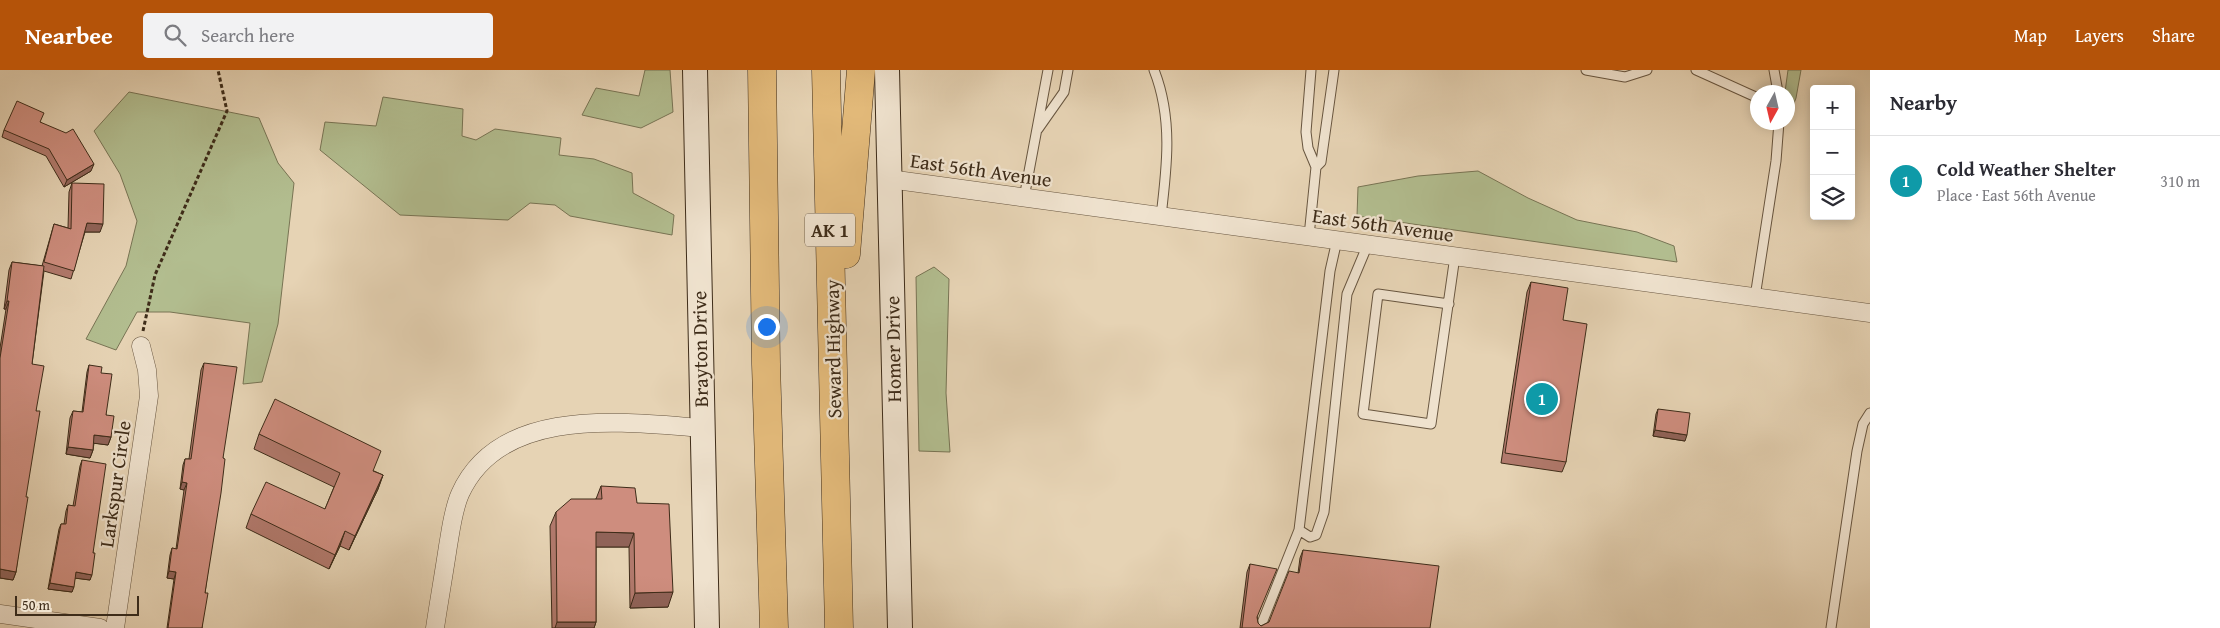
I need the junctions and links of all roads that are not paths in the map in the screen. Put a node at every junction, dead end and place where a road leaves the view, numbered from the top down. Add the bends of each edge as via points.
1 (696, 70) edge
2 (762, 70) edge
3 (826, 70) edge
4 (861, 70) edge
5 (888, 70) edge
6 (1048, 70) edge
7 (1068, 70) edge
8 (1154, 70) edge
9 (1311, 70) edge
10 (1334, 70) edge
11 (1586, 70) edge
12 (1647, 70) edge
13 (1696, 70) edge
14 (1771, 71) edge
15 (1776, 85) edge
16 (1750, 94) edge
17 (1778, 130) edge
18 (1037, 131) junction
19 (1316, 167) junction
20 (889, 179) junction
21 (1024, 198) junction
22 (1161, 216) junction
23 (1309, 236) junction
24 (1337, 240) junction
25 (1368, 244) junction
26 (1455, 256) junction
27 (1755, 297) junction
28 (1448, 304) junction
29 (1870, 313) edge
30 (141, 346) road end
31 (834, 390) junction
32 (1870, 413) edge
33 (702, 428) junction
34 (1299, 530) junction
35 (0, 614) edge
36 (100, 628) edge
37 (115, 628) edge
38 (435, 628) edge
39 (708, 628) edge
40 (774, 628) edge
41 (839, 628) edge
42 (900, 628) edge
43 (1260, 628) edge
44 (1832, 628) edge

1 - 33 main road, Brayton Drive
2 - 40 highway
3 - 31 highway, Seward Highway / AK 1
4 - 31 highway
5 - 20 main road, Homer Drive
6 - 18 lane
7 - 18 lane via 1064,92
8 - 22 lane via 1162,90 1168,137
9 - 19 lane via 1306,132
10 - 19 lane via 1322,154
11 - 12 lane via 1625,77
13 - 16 lane
14 - 15 lane
17 - 27 lane
18 - 21 lane
19 - 23 lane
20 - 21 street, East 56th Avenue
20 - 42 main road, Homer Drive
21 - 22 street, East 56th Avenue
22 - 23 street, East 56th Avenue
23 - 24 street, East 56th Avenue
24 - 25 street, East 56th Avenue
24 - 34 lane via 1330,271
25 - 26 street, East 56th Avenue
25 - 34 lane via 1348,294 1324,512 1316,535 1310,536
26 - 27 street, East 56th Avenue
26 - 28 lane
27 - 29 street, East 56th Avenue
28 - 28 lane via 1431,424 1363,414 1378,294
30 - 37 street, Larkspur Circle via 149,396
31 - 41 highway, Seward Highway / AK 1
32 - 44 lane via 1863,424 1857,451
33 - 38 street via 630,424 536,430 514,438 490,453 459,494
33 - 39 main road, Brayton Drive
34 - 43 lane
35 - 36 street

